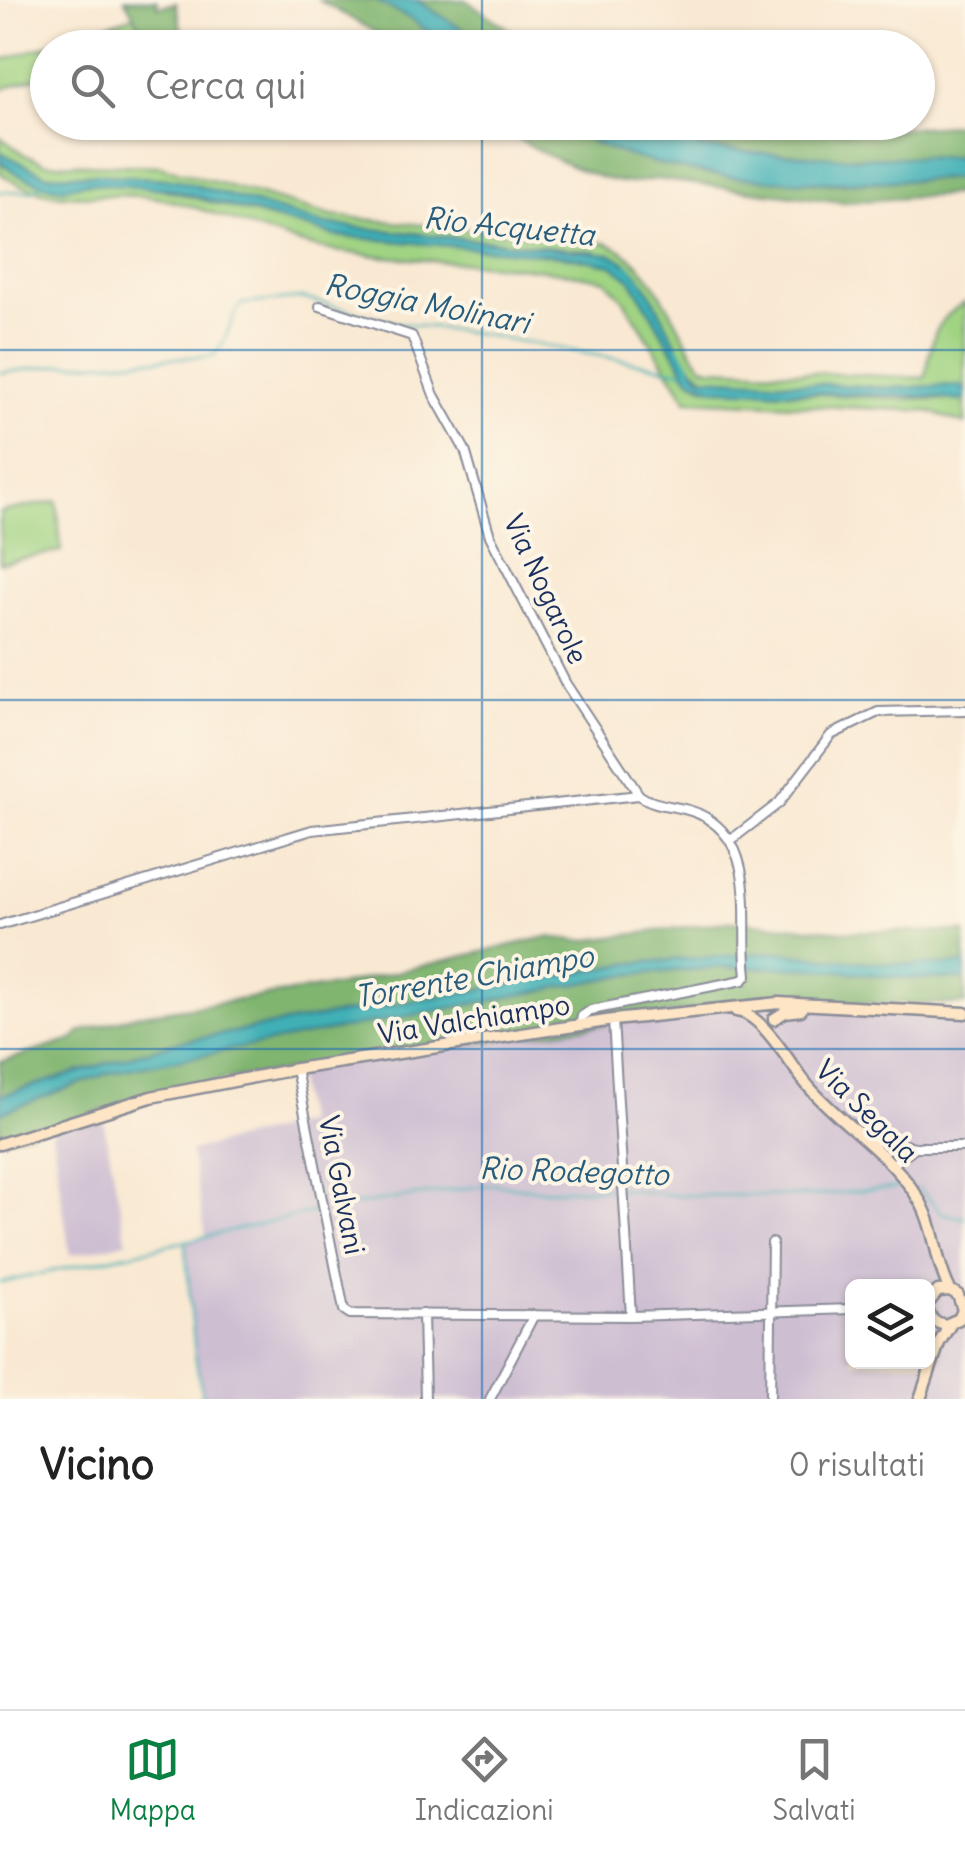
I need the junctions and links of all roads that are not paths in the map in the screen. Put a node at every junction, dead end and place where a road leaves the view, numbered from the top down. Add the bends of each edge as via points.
1 (320, 306) dead end
2 (965, 710) edge
3 (639, 795) junction
4 (731, 840) junction
5 (0, 925) edge
6 (766, 1004) junction
7 (831, 1007) junction
8 (700, 1010) junction
9 (965, 1013) edge
10 (774, 1019) junction
11 (612, 1020) junction
12 (760, 1025) junction
13 (580, 1026) junction
14 (774, 1042) junction
15 (296, 1068) junction
16 (864, 1138) junction
17 (0, 1144) edge
18 (915, 1147) junction
19 (965, 1147) edge
20 (892, 1166) junction
21 (772, 1242) dead end
22 (940, 1271) junction
23 (935, 1284) edge
24 (950, 1290) junction
25 (935, 1297) edge
26 (963, 1300) edge
27 (845, 1309) edge
28 (770, 1310) junction
29 (422, 1314) junction
30 (963, 1314) edge
31 (534, 1315) junction
32 (631, 1316) junction
33 (935, 1318) edge
34 (950, 1325) junction
35 (935, 1330) edge
36 (940, 1343) junction
37 (425, 1398) edge
38 (490, 1399) edge
39 (770, 1399) edge
40 (920, 1399) edge

1 - 3 street, Via Nogarole via 412,336 464,450 490,536 566,684
2 - 4 street via 878,712 831,735 779,803
3 - 4 street via 705,816
3 - 5 street via 312,830
4 - 13 street via 743,879 748,975 590,1010
6 - 7 main road, Via Valchiampo
6 - 8 main road, Via Valchiampo
6 - 10 main road
6 - 12 main road
7 - 9 main road, Via Valchiampo
7 - 10 main road
8 - 11 main road, Via Valchiampo
8 - 12 main road via 745,1012
10 - 14 main road
11 - 13 main road, Via Valchiampo
11 - 32 street
12 - 14 main road, Via Segala
13 - 15 main road, Via Valchiampo
14 - 16 main road, Via Segala via 810,1088
15 - 17 main road, Via Valchiampo via 130,1102
15 - 29 street, Via Galvani via 344,1310
16 - 18 street
16 - 20 main road, Via Segala
18 - 19 street
18 - 20 street
20 - 22 main road, Via Segala via 922,1205
21 - 28 street
22 - 23 main road
22 - 24 main road, Via Segala
24 - 25 main road
24 - 26 main road, Via Segala
26 - 30 main road, Via Segala
27 - 28 street
28 - 32 street
28 - 39 street
29 - 31 street
29 - 37 street
30 - 34 main road, Via Segala
31 - 32 street
31 - 38 street
33 - 34 main road
34 - 36 main road, Via Segala
35 - 36 main road
36 - 40 main road, Via Segala

